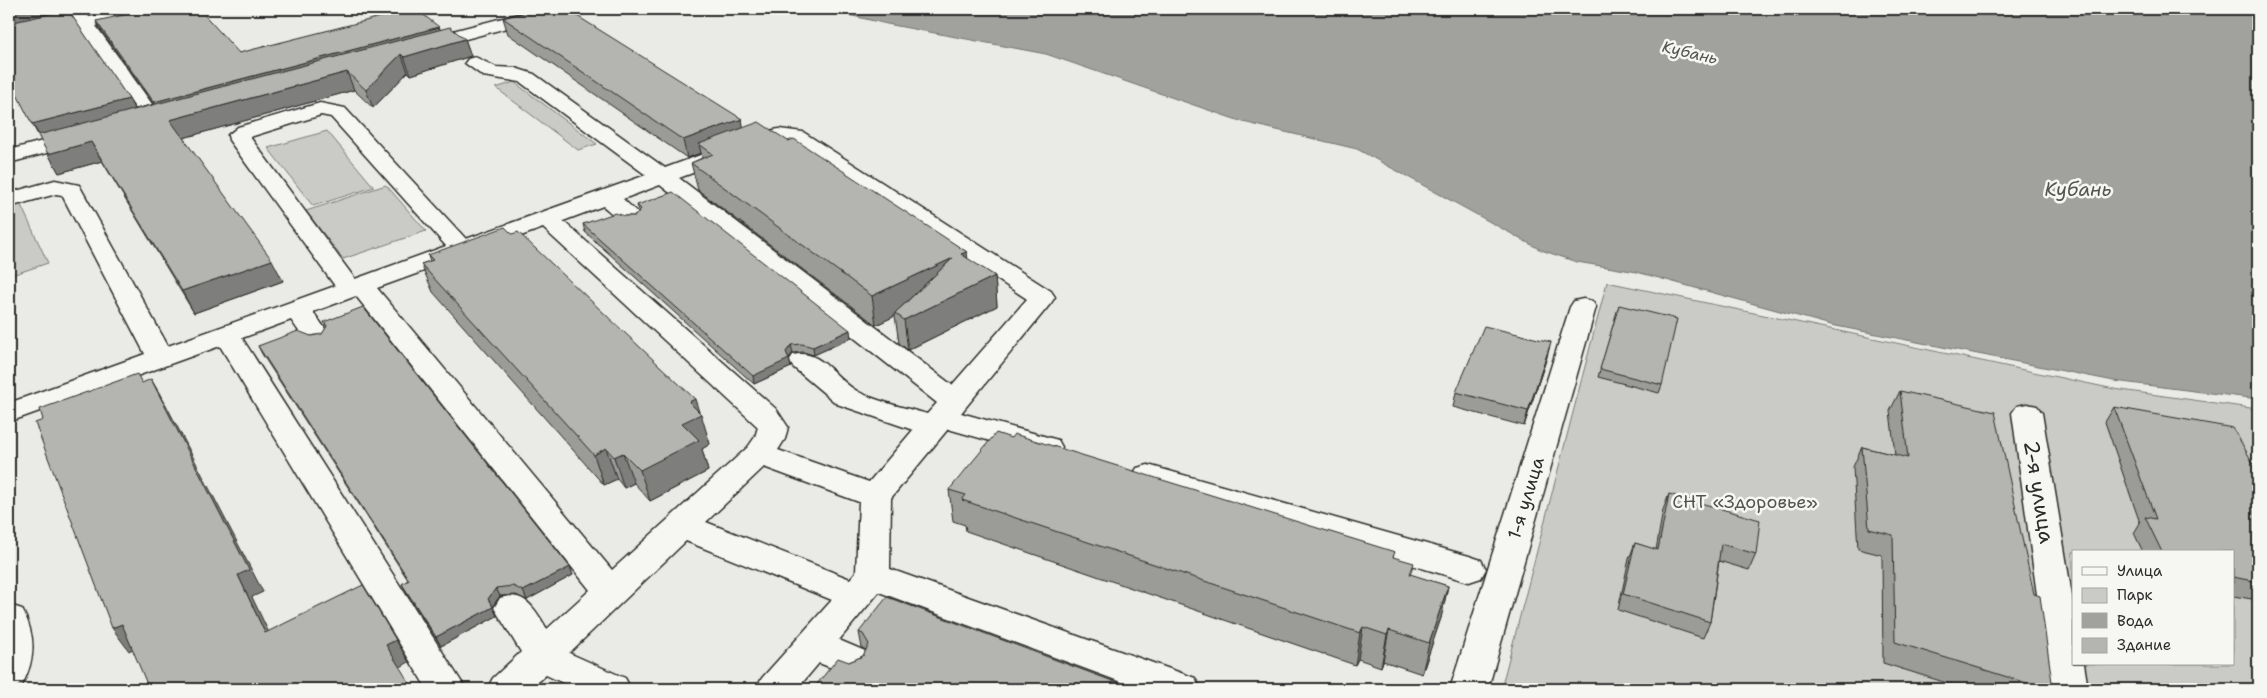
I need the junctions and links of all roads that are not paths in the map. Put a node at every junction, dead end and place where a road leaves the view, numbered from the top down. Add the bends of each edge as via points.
1 (147, 11) edge
2 (549, 11) edge
3 (86, 16) edge
4 (9, 32) edge
5 (407, 49) edge
6 (475, 63) dead end
7 (171, 113) edge
8 (97, 133) edge
9 (11, 151) edge
10 (662, 176) junction
11 (606, 196) junction
12 (9, 200) edge
13 (629, 216) edge
14 (546, 218) junction
15 (462, 249) junction
16 (356, 287) junction
17 (1583, 307) dead end
18 (297, 309) junction
19 (226, 334) junction
20 (315, 334) edge
21 (161, 358) junction
22 (803, 361) dead end
23 (9, 413) edge
24 (2027, 413) dead end
25 (944, 415) junction
26 (759, 454) junction
27 (1076, 456) edge
28 (1124, 469) edge
29 (875, 496) junction
30 (682, 526) junction
31 (1469, 569) dead end
32 (864, 585) junction
33 (611, 592) junction
34 (512, 608) dead end
35 (9, 619) edge
36 (814, 645) junction
37 (541, 656) junction
38 (852, 660) edge
39 (9, 674) edge
40 (447, 689) edge
41 (506, 689) edge
42 (612, 689) edge
43 (775, 689) edge
44 (1182, 689) edge
45 (1469, 689) edge
46 (2069, 689) edge

1 - 3 street via 121,18
2 - 5 street
3 - 4 street
3 - 7 street via 143,120
6 - 10 street via 490,73 527,78
8 - 9 street
10 - 11 street
10 - 25 street
10 - 25 street via 770,136 788,135 1042,297
11 - 13 street
11 - 14 street
12 - 21 street via 56,188 71,190
14 - 15 street
14 - 26 street via 766,416 773,427 770,439
15 - 16 street
15 - 16 street via 338,112 320,109 239,135
16 - 18 street
16 - 33 street
17 - 45 street, 1-я улица
18 - 19 street
18 - 20 street
19 - 21 street
19 - 40 street
21 - 23 street
22 - 25 street via 847,398
24 - 46 street, 2-я улица
25 - 27 street
25 - 29 street
26 - 29 street
26 - 30 street
28 - 31 street
29 - 32 street
30 - 32 street
30 - 33 street
32 - 36 street
32 - 44 street
33 - 37 street
34 - 37 street via 533,637
35 - 39 street via 16,644
36 - 38 street
36 - 43 street
37 - 41 street
37 - 42 street

